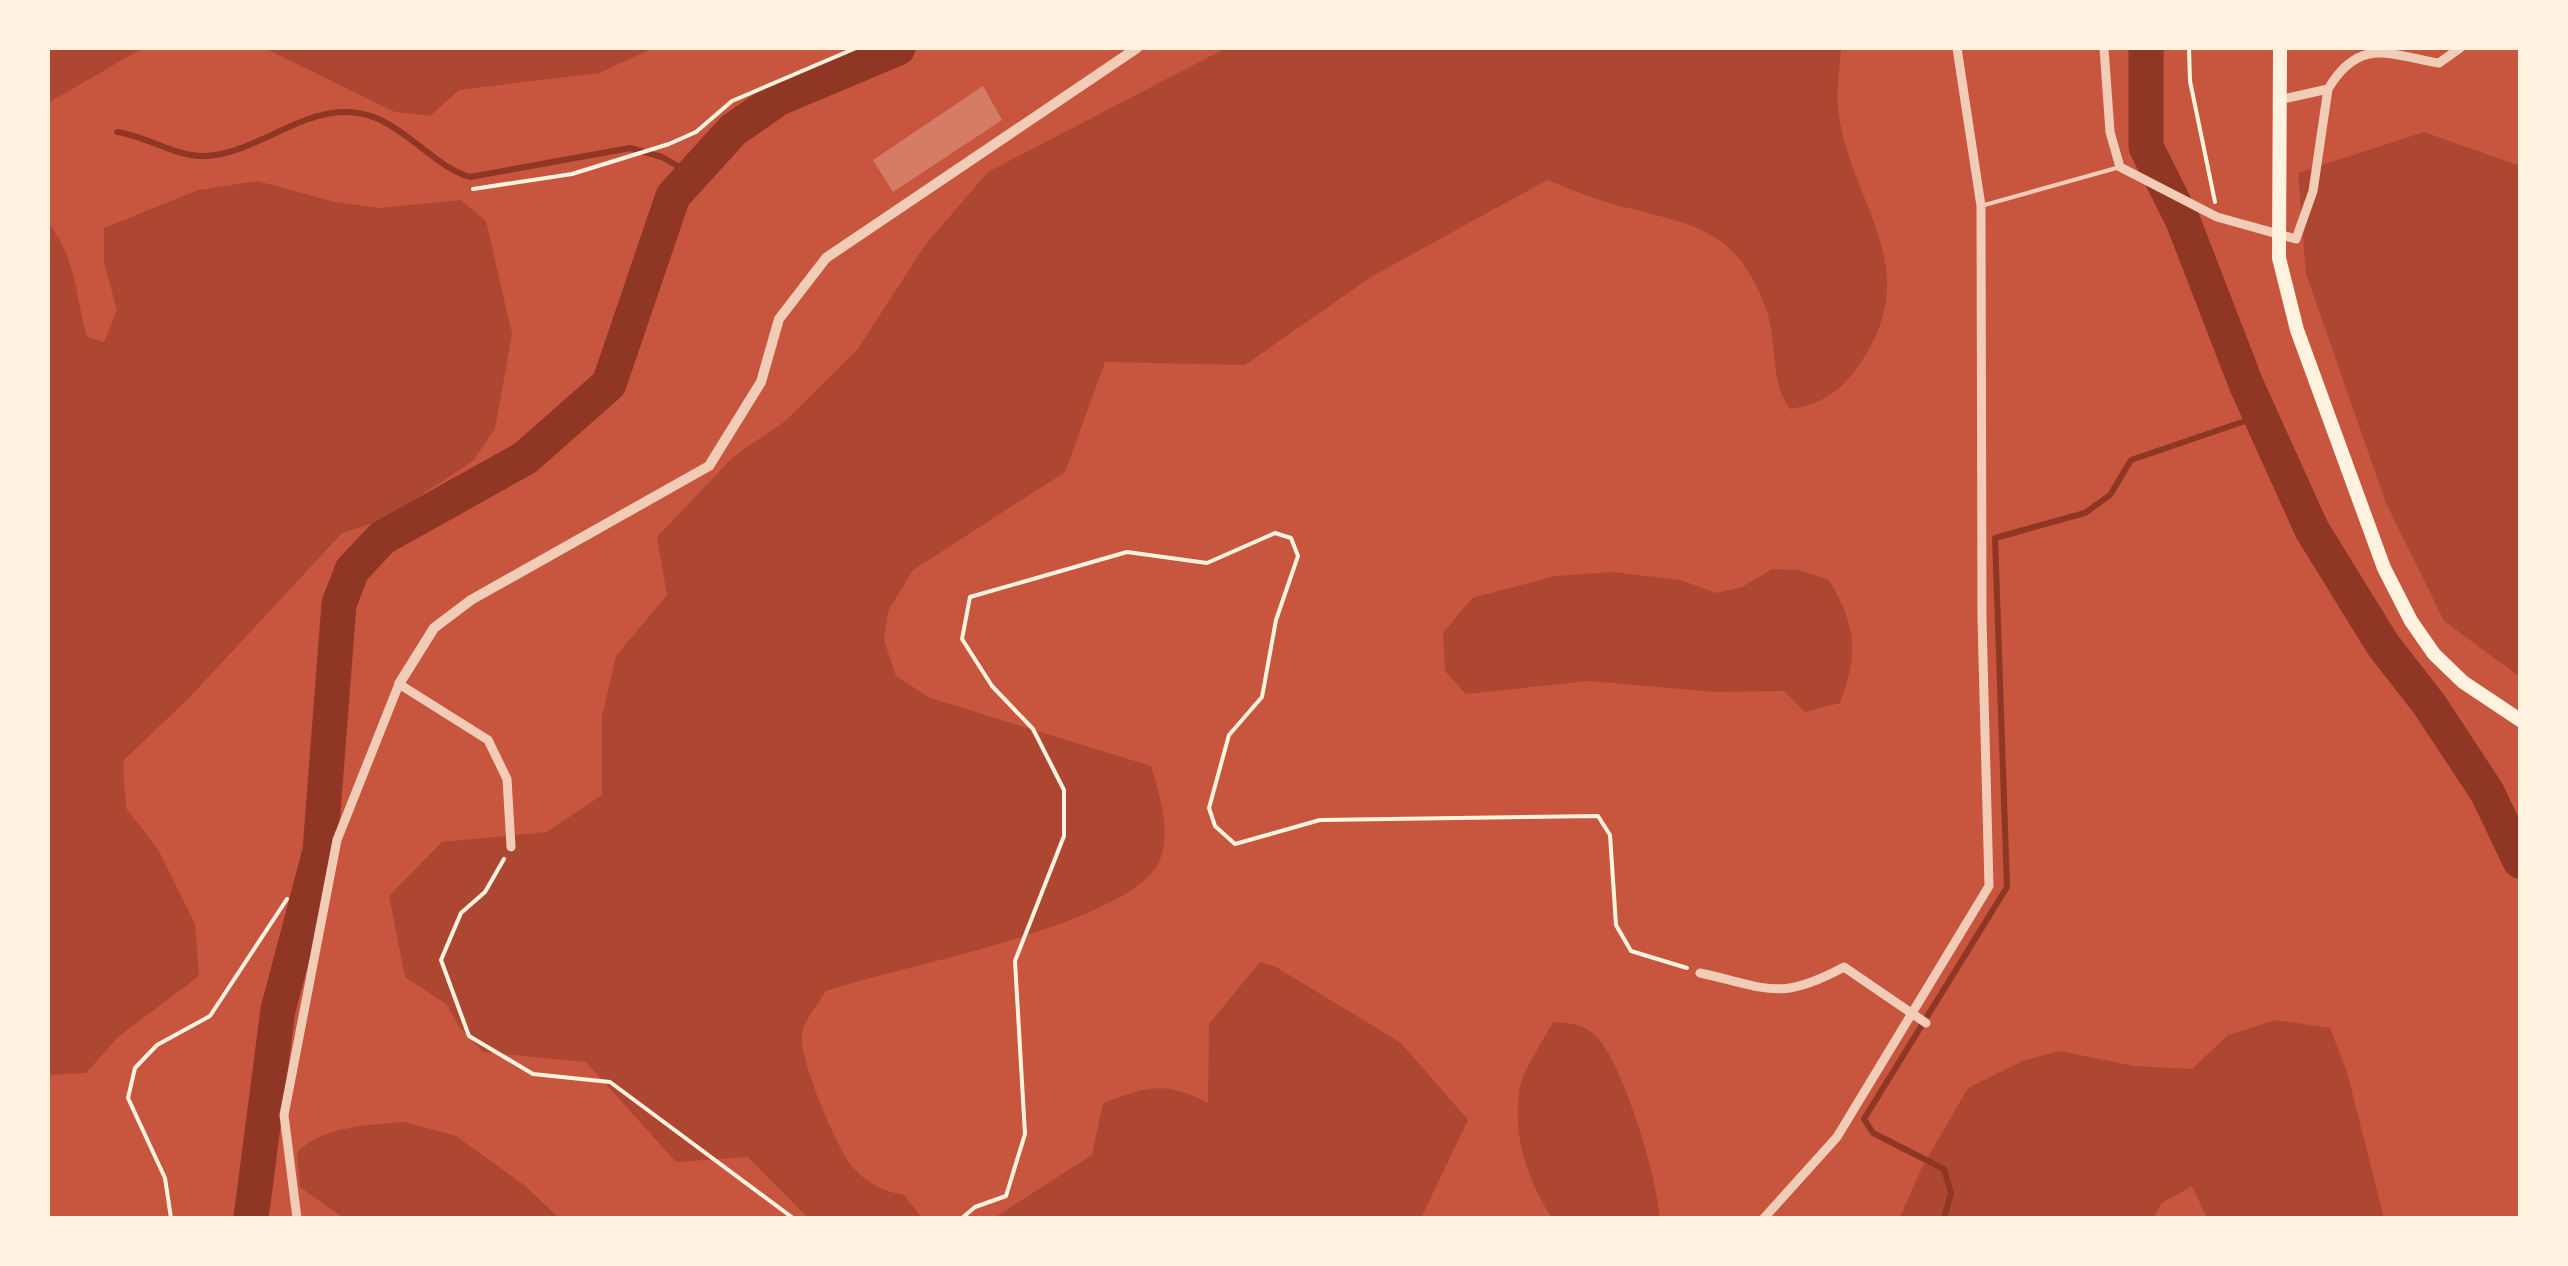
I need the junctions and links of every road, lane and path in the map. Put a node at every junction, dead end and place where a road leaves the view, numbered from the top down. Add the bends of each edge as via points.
1 (856, 48) edge
2 (1137, 48) edge
3 (1956, 48) edge
4 (2104, 48) edge
5 (2188, 48) edge
6 (2280, 48) edge
7 (2460, 48) edge
8 (2328, 89) junction
9 (2279, 100) junction
10 (2120, 167) junction
11 (473, 190) dead end
12 (1980, 206) junction
13 (2218, 216) junction
14 (2279, 233) junction
15 (399, 684) junction
16 (2520, 720) edge
17 (511, 847) joint
18 (286, 899) dead end
19 (1700, 973) joint
20 (1919, 1018) junction
21 (171, 1218) edge
22 (297, 1218) edge
23 (793, 1218) edge
24 (962, 1218) edge
25 (1764, 1218) edge

1 - 11 path via 732,101 696,132 654,150 572,174
2 - 15 street via 826,258 778,320 761,382 709,466 471,600 434,628
3 - 12 street
4 - 10 street via 2110,132
5 - 13 path
6 - 9 main road
7 - 8 street via 2440,63 2372,51 2343,63
8 - 9 street
8 - 14 street via 2307,219 2296,239
9 - 14 main road
10 - 12 lane
10 - 13 street
12 - 20 street via 1990,874 1980,906
13 - 14 street
14 - 16 main road via 2278,258 2298,330 2384,568 2434,654
15 - 17 street via 488,740 507,780
15 - 22 street via 337,840 284,1115
17 - 23 path via 485,892 461,913 442,960 469,1036 534,1074 610,1082
18 - 21 path via 210,1016 157,1045 135,1068 128,1098 165,1178
19 - 20 street via 1785,992 1844,966
19 - 24 path via 1631,951 1616,925 1610,834 1598,816 1320,820 1235,844 1215,826 1209,808 1229,735 1262,696 1276,620 1298,556 1291,538 1275,532 1207,563 1126,552 970,597 962,639 992,686 1033,729 1064,790 1064,836 1015,961 1025,1134 1006,1196
20 - 25 street via 1837,1138

